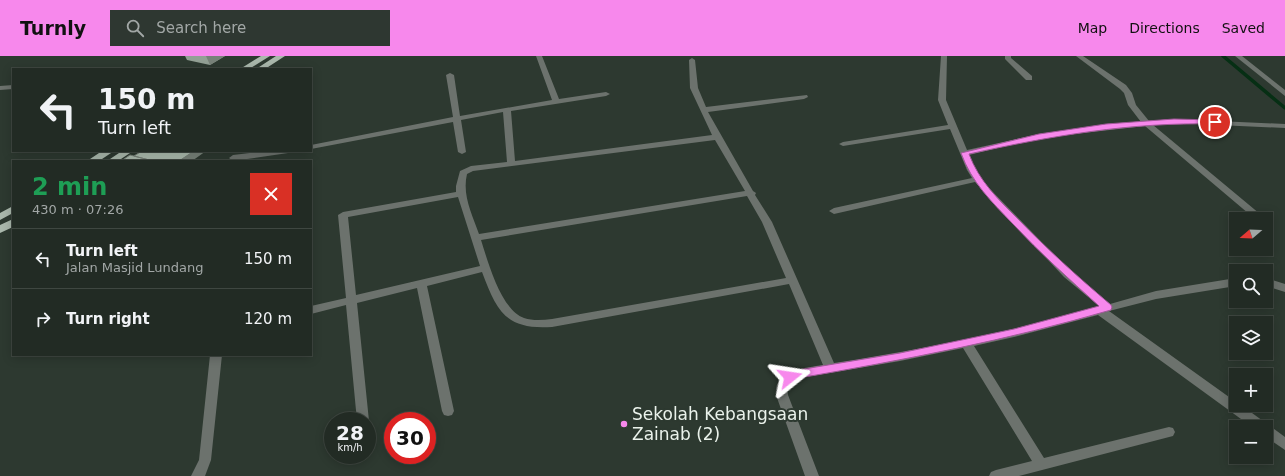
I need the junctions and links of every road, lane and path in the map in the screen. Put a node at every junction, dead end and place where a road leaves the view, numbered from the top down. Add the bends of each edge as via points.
1 (266, 56) edge
2 (281, 56) edge
3 (539, 56) edge
4 (944, 56) edge
5 (1008, 56) edge
6 (1079, 56) edge
7 (1238, 56) edge
8 (692, 60) dead end
9 (246, 68) edge
10 (262, 68) edge
11 (450, 75) dead end
12 (1029, 78) dead end
13 (12, 87) edge
14 (0, 88) edge
15 (606, 94) dead end
16 (1285, 94) edge
17 (804, 97) dead end
18 (556, 101) junction
19 (507, 109) junction
20 (703, 110) junction
21 (457, 118) junction
22 (1147, 124) junction
23 (954, 126) junction
24 (1285, 126) edge
25 (717, 137) junction
26 (843, 144) dead end
27 (312, 147) edge
28 (107, 152) edge
29 (126, 152) edge
30 (278, 152) edge
31 (462, 152) dead end
32 (965, 153) junction
33 (231, 157) edge
34 (94, 160) edge
35 (114, 160) edge
36 (511, 163) junction
37 (977, 179) junction
38 (752, 193) junction
39 (461, 194) junction
40 (12, 210) edge
41 (834, 211) dead end
42 (1253, 212) edge
43 (0, 217) edge
44 (12, 223) edge
45 (0, 230) edge
46 (476, 238) junction
47 (485, 268) junction
48 (793, 280) junction
49 (421, 283) junction
50 (1229, 283) edge
51 (1273, 284) edge
52 (1285, 288) edge
53 (351, 301) junction
54 (1103, 308) junction
55 (312, 310) edge
56 (966, 343) junction
57 (216, 356) edge
58 (830, 368) junction
59 (448, 411) dead end
60 (362, 412) edge
61 (1253, 420) edge
62 (1170, 432) dead end
63 (1273, 435) edge
64 (1285, 444) edge
65 (1041, 464) junction
66 (198, 476) edge
67 (812, 476) edge
68 (996, 476) edge

1 - 9 highway
2 - 10 highway
3 - 18 street
4 - 23 street via 942,100
5 - 12 street via 1007,58
6 - 22 street via 1123,87 1132,105
7 - 16 street
8 - 20 street via 694,88
11 - 21 street
13 - 14 street
15 - 18 street
17 - 20 street
18 - 19 street
19 - 21 street
19 - 36 street
20 - 25 street
21 - 27 street
21 - 31 street
22 - 24 street via 1174,121
22 - 32 street via 1074,131
22 - 42 street
23 - 26 street
23 - 32 street
25 - 36 street
25 - 38 street
28 - 34 highway
29 - 35 highway
30 - 33 street
32 - 37 street
36 - 39 street via 471,169 463,173
37 - 41 street
37 - 54 street via 1051,259
38 - 46 street
38 - 48 street
39 - 46 street
39 - 53 street via 343,215
40 - 43 highway
44 - 45 highway
46 - 47 street
47 - 48 street via 509,315 521,322 534,325
47 - 49 street
48 - 58 street
49 - 53 street
49 - 59 street
50 - 54 street via 1156,295
51 - 52 street
53 - 55 street
53 - 60 street
54 - 56 street via 1014,333
54 - 61 street
56 - 58 street
56 - 65 street
57 - 66 street via 205,460
58 - 67 street via 798,374 785,381 781,387
62 - 65 street
63 - 64 street
65 - 68 street

